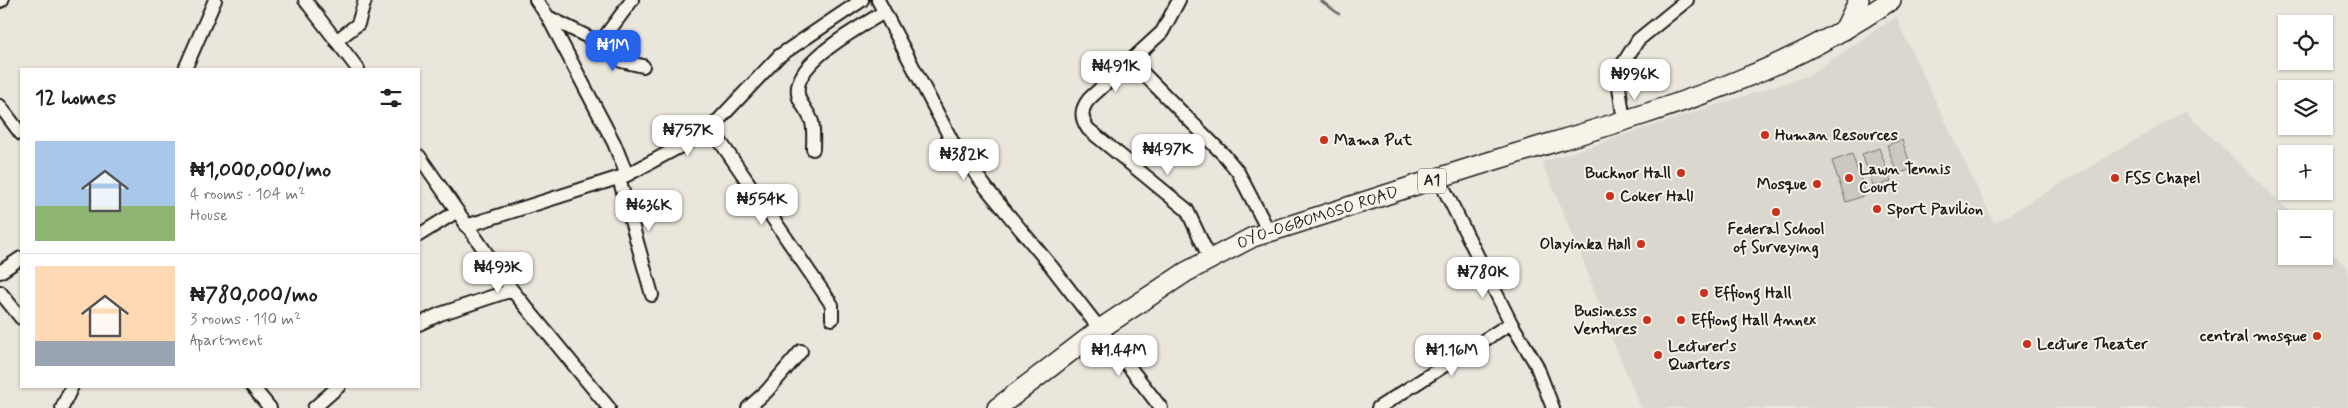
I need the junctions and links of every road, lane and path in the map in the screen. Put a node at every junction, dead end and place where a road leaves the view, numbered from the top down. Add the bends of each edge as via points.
1 (215, 0) edge
2 (305, 0) edge
3 (365, 0) edge
4 (536, 0) edge
5 (632, 0) edge
6 (862, 0) edge
7 (878, 0) edge
8 (1179, 0) edge
9 (1687, 0) edge
10 (1859, 0) edge
11 (1888, 1) edge
12 (884, 12) junction
13 (548, 18) junction
14 (1844, 30) junction
15 (336, 41) junction
16 (600, 43) junction
17 (1131, 61) junction
18 (643, 66) dead end
19 (189, 67) edge
20 (357, 68) edge
21 (0, 106) edge
22 (1624, 121) junction
23 (711, 128) junction
24 (20, 133) edge
25 (813, 149) dead end
26 (420, 158) edge
27 (623, 176) junction
28 (1439, 179) junction
29 (456, 212) junction
30 (466, 226) junction
31 (1269, 232) junction
32 (420, 234) edge
33 (20, 259) edge
34 (1210, 259) junction
35 (0, 272) edge
36 (512, 290) junction
37 (0, 292) edge
38 (652, 295) dead end
39 (20, 317) edge
40 (832, 319) dead end
41 (1511, 323) junction
42 (420, 324) edge
43 (1100, 329) junction
44 (802, 351) dead end
45 (71, 388) edge
46 (254, 388) edge
47 (337, 388) edge
48 (62, 408) edge
49 (270, 408) edge
50 (314, 408) edge
51 (609, 408) edge
52 (748, 408) edge
53 (997, 408) edge
54 (1161, 408) edge
55 (1378, 408) edge
56 (1553, 408) edge

1 - 19 street
2 - 15 street
3 - 15 street via 358,24
4 - 13 street
5 - 16 street
6 - 23 street via 779,56
7 - 12 street
8 - 17 street via 1162,32
9 - 22 street via 1638,40 1618,72
10 - 14 highway
11 - 14 highway, OYO-OGBOMOSO ROAD / A1
12 - 25 street via 839,40 801,74 799,98 812,123
12 - 43 street via 953,143 986,189
13 - 16 street
13 - 27 street via 614,143
14 - 22 highway, OYO-OGBOMOSO ROAD / A1 via 1807,52 1766,70 1690,101
15 - 20 street
16 - 18 street via 621,60
17 - 31 street via 1238,172
17 - 34 street via 1083,107 1083,122 1186,210
21 - 24 street
22 - 28 highway, OYO-OGBOMOSO ROAD / A1
23 - 27 street
23 - 40 street via 832,305
26 - 29 street
27 - 30 street
27 - 38 street
28 - 31 highway, OYO-OGBOMOSO ROAD / A1
28 - 41 street
29 - 30 street
29 - 32 street
30 - 36 street
31 - 34 highway, OYO-OGBOMOSO ROAD / A1
33 - 35 street
34 - 43 highway, OYO-OGBOMOSO ROAD / A1
36 - 42 street
36 - 51 street
37 - 39 street
41 - 55 street
41 - 56 street via 1545,381
43 - 53 highway, OYO-OGBOMOSO ROAD / A1
43 - 54 street
44 - 52 street
45 - 48 street
46 - 49 street
47 - 50 street

